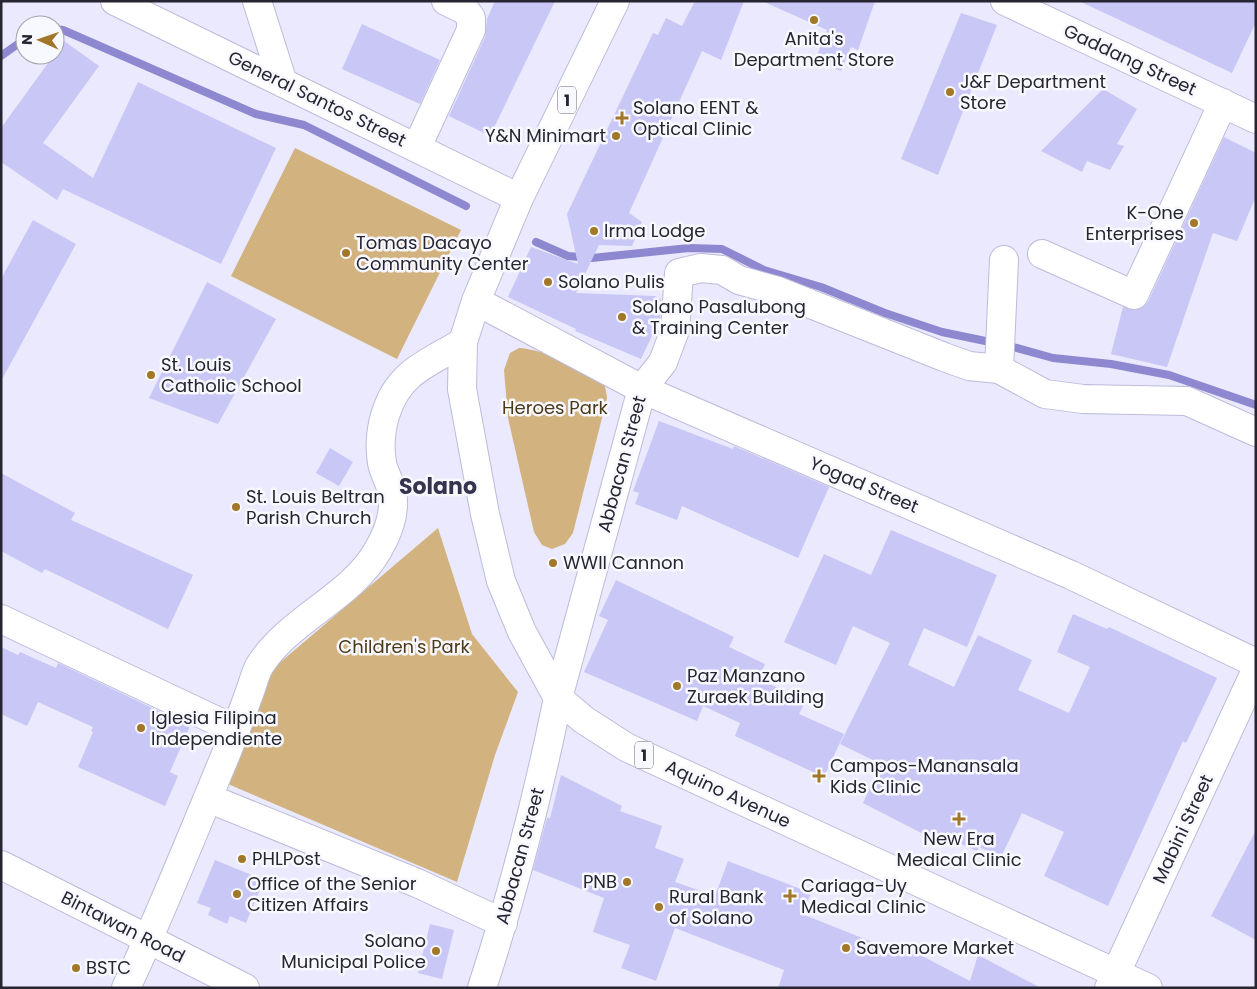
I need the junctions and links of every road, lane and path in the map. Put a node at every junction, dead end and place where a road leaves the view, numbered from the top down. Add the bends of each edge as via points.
1 (115, 1) edge
2 (257, 1) edge
3 (446, 1) edge
4 (615, 1) edge
5 (1012, 3) edge
6 (283, 83) junction
7 (1223, 103) junction
8 (1256, 119) edge
9 (417, 147) junction
10 (519, 198) junction
11 (1042, 254) dead end
12 (1004, 260) dead end
13 (476, 301) junction
14 (462, 342) junction
15 (999, 365) junction
16 (642, 389) junction
17 (1256, 432) edge
18 (1, 619) edge
19 (1256, 663) edge
20 (1256, 670) edge
21 (558, 698) junction
22 (236, 730) junction
23 (208, 798) junction
24 (1, 865) edge
25 (503, 923) junction
26 (149, 939) junction
27 (1113, 980) edge
28 (126, 988) edge
29 (245, 988) edge
30 (482, 988) edge
31 (1148, 988) edge

1 - 6 street, General Santos Street
2 - 6 street
3 - 9 street via 465,10 471,18 470,30
4 - 10 street, 1
5 - 7 street, Gaddang Street
6 - 9 street, General Santos Street
7 - 8 street, Gaddang Street
7 - 11 street via 1134,295
9 - 10 street, General Santos Street
10 - 13 street, 1
12 - 15 street
13 - 14 street, Aquino Avenue / 1
13 - 16 street, Yogad Street
14 - 21 street, Aquino Avenue / 1 via 462,389 485,514 502,581 522,632
14 - 22 street via 411,374 397,389 388,407 381,435 382,464 392,491 393,505 390,524 382,542 361,574 296,628 260,666
15 - 16 street, Abbacan Street via 969,366 778,291 739,280 722,270 701,268 679,273 676,330 663,362
15 - 17 street, Abbacan Street via 1045,394 1083,399 1187,401
16 - 19 street, Yogad Street via 1071,575
16 - 21 street, Abbacan Street
18 - 22 street
20 - 27 street, Mabini Street
21 - 25 street, Abbacan Street via 546,759
21 - 27 street, Aquino Avenue / 1 via 584,720 626,747
22 - 23 street
23 - 25 street via 417,883
23 - 26 street
24 - 26 street, Bintawan Road
25 - 30 street, Abbacan Street
26 - 28 street
26 - 29 street, Bintawan Road
27 - 31 street, Aquino Avenue / 1

